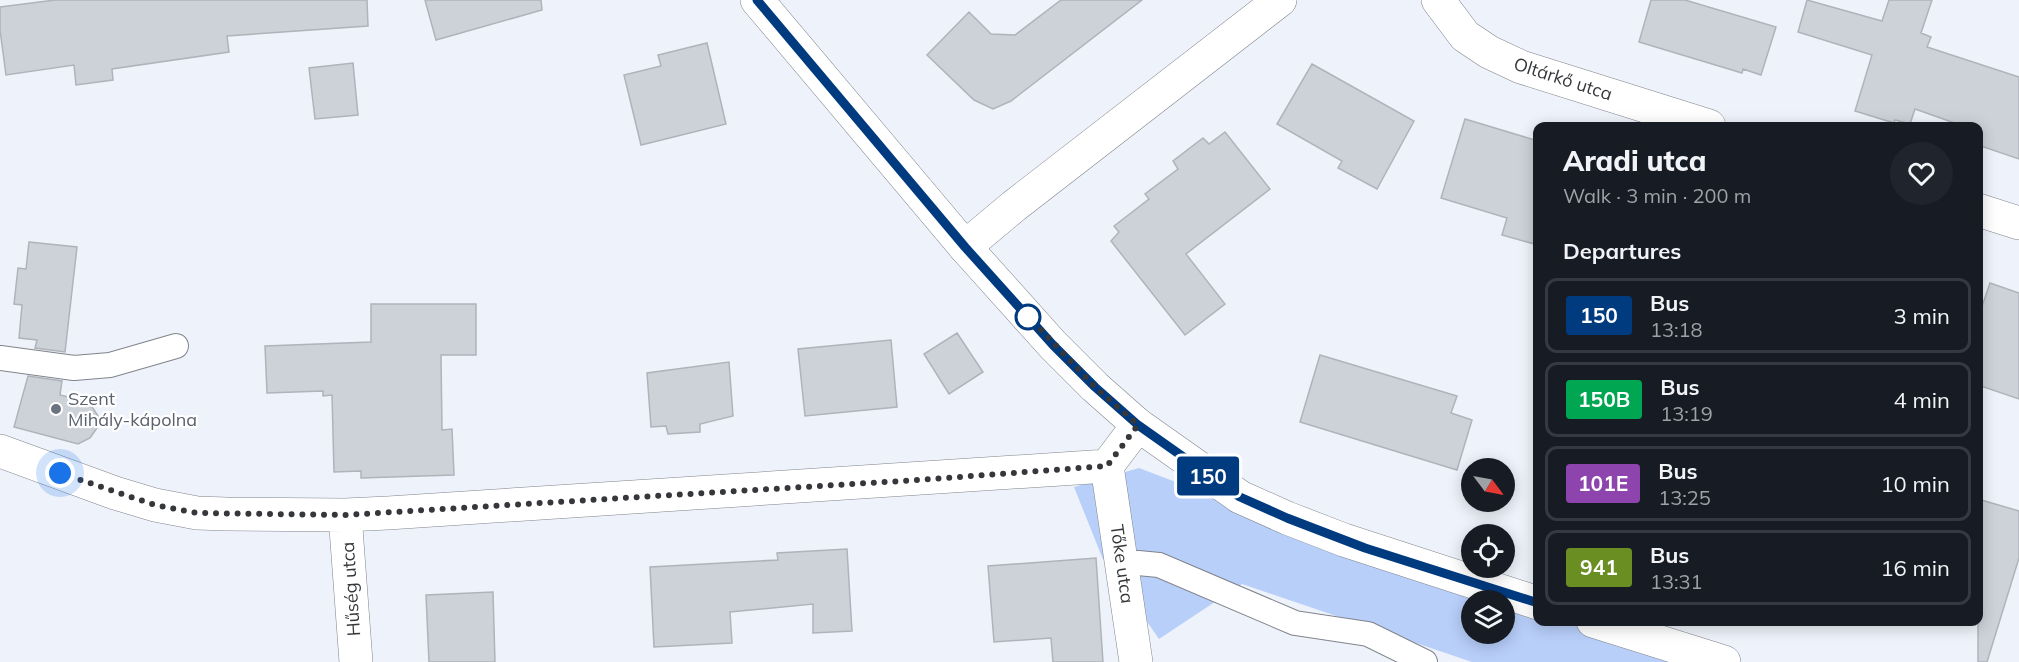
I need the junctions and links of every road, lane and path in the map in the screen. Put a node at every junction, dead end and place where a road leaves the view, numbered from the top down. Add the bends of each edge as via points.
1 (757, 0) edge
2 (1280, 0) edge
3 (1438, 0) edge
4 (1696, 122) edge
5 (1983, 212) edge
6 (2019, 223) edge
7 (965, 247) junction
8 (176, 346) dead end
9 (0, 358) edge
10 (1138, 425) junction
11 (0, 451) edge
12 (1107, 466) junction
13 (345, 515) junction
14 (1122, 567) junction
15 (1533, 601) edge
16 (1609, 626) edge
17 (356, 662) edge
18 (1136, 662) edge
19 (1425, 662) edge
20 (1723, 662) edge

1 - 7 street
2 - 7 street
3 - 4 street, Oltárkő utca via 1465,36 1521,68
5 - 6 street
7 - 10 street via 1053,345
8 - 9 lane via 110,365 74,368
10 - 12 street
10 - 15 street via 1240,497 1287,518 1365,548
11 - 13 street via 115,493 197,513
12 - 13 street
12 - 14 street, Tőke utca
13 - 17 street, Hűség utca
14 - 18 street, Tőke utca
14 - 19 lane via 1138,563 1159,565 1296,623 1368,634
16 - 20 street

